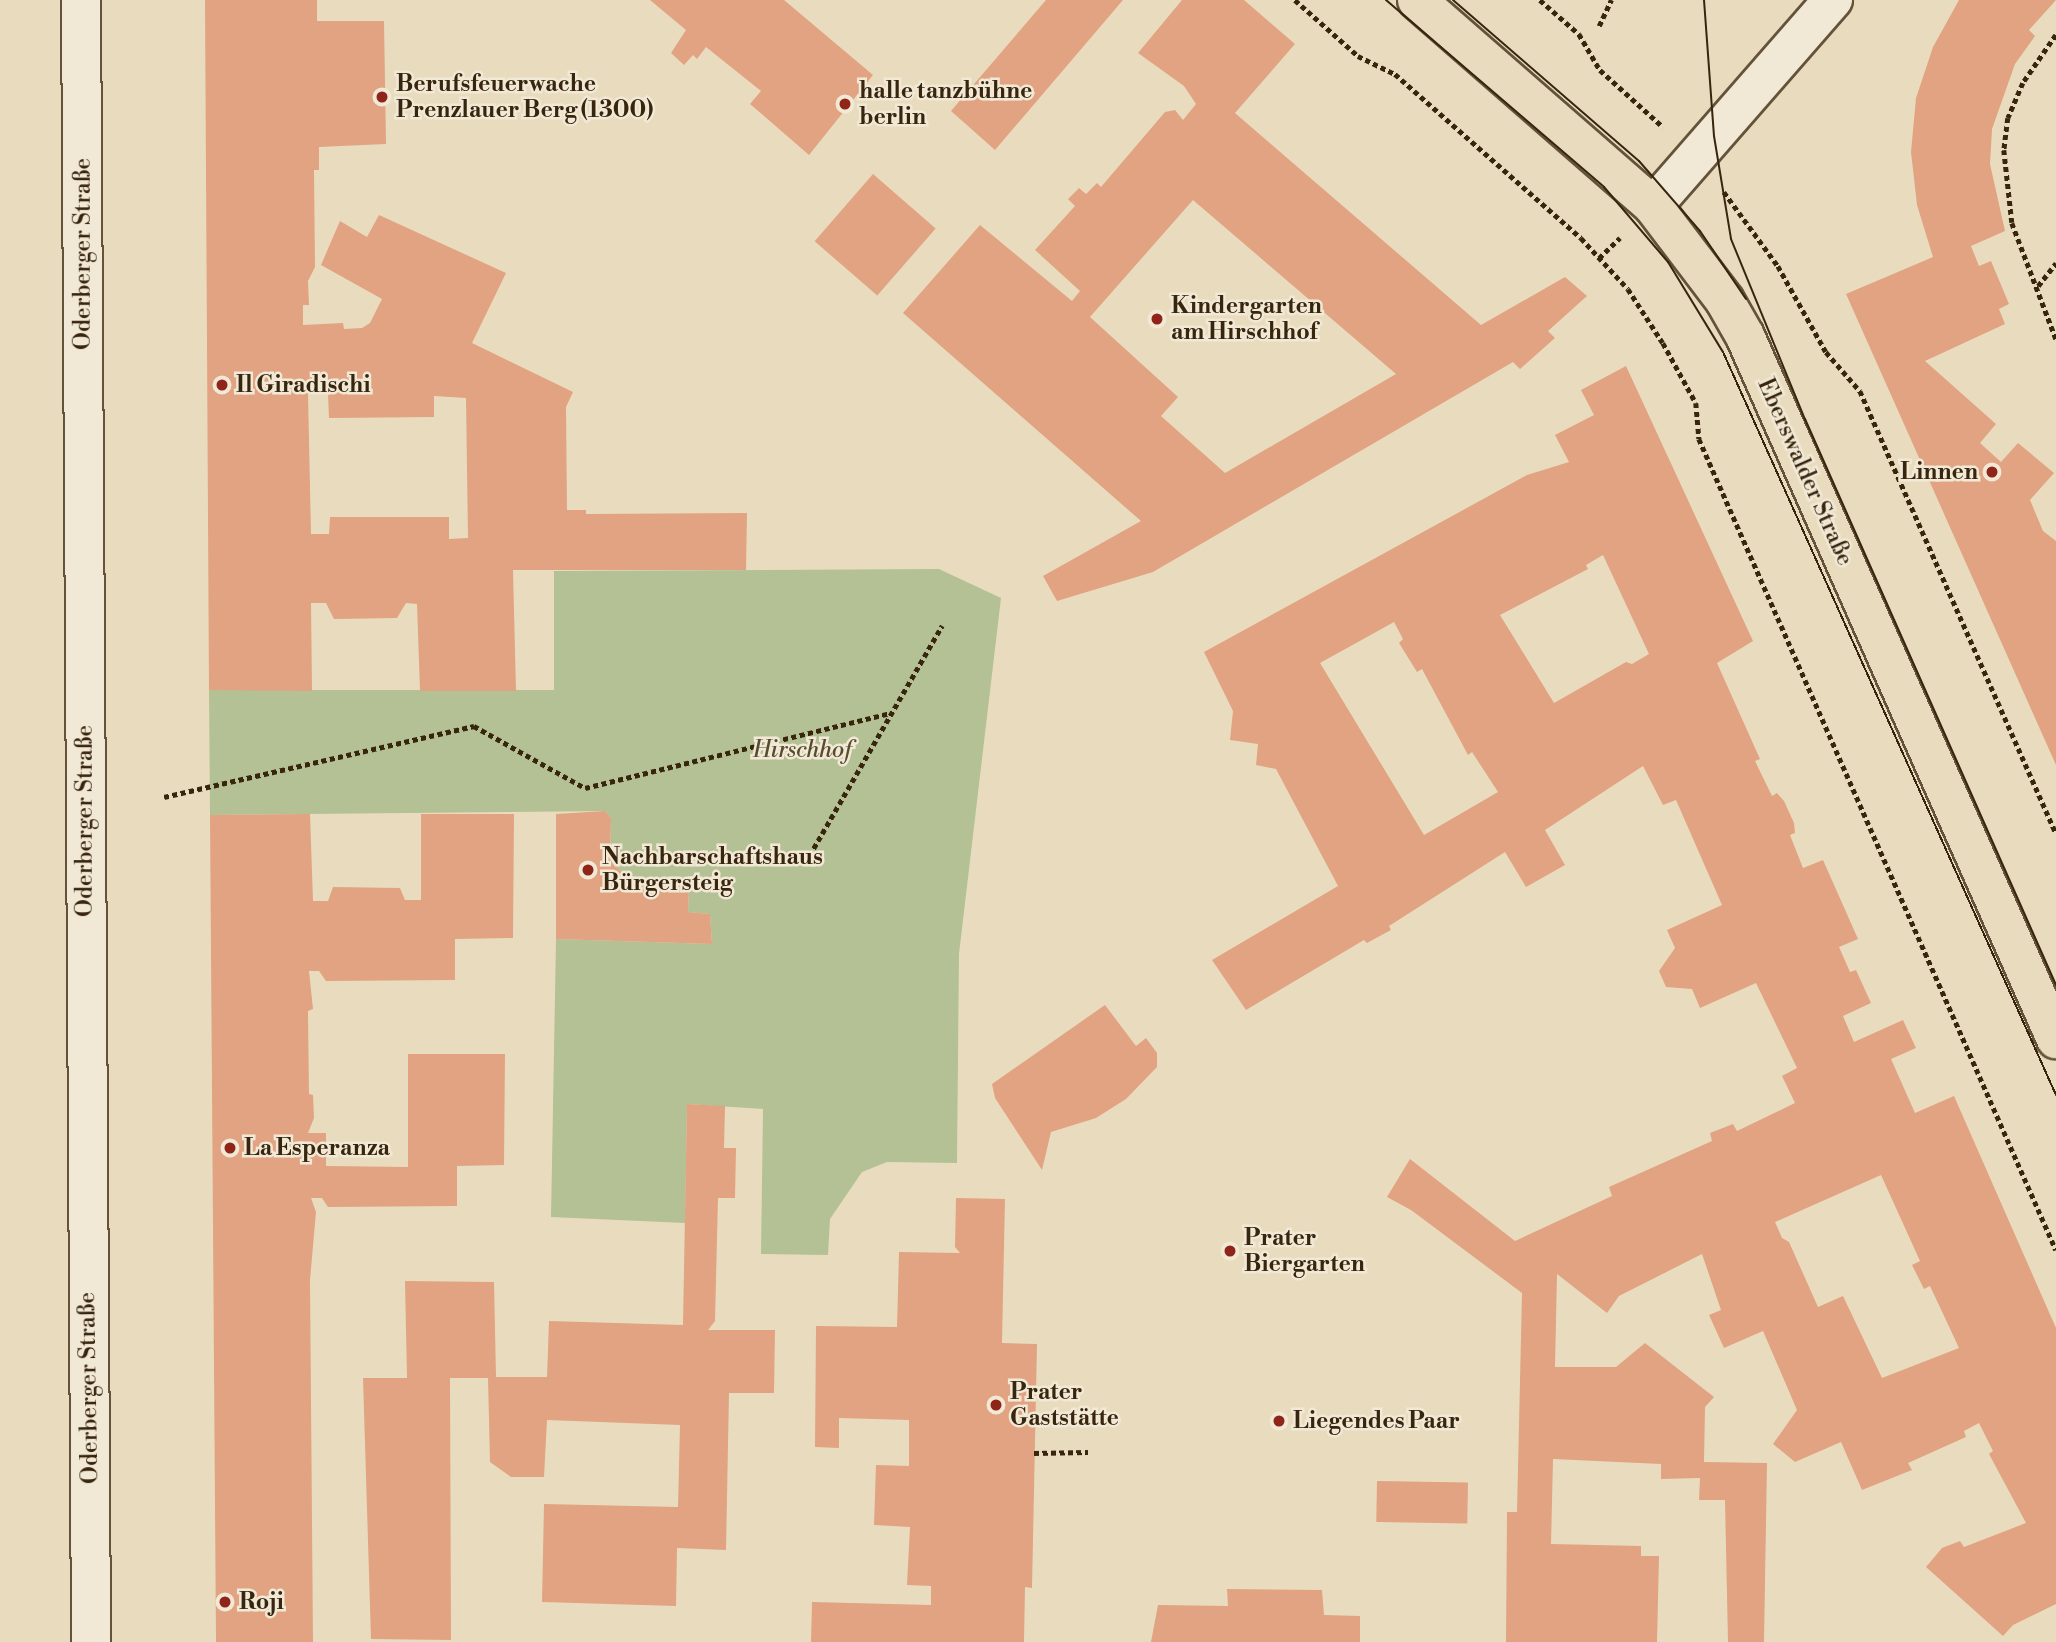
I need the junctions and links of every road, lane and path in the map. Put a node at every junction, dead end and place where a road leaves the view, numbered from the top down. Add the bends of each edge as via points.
1 (81, 0) edge
2 (1295, 0) edge
3 (1418, 0) edge
4 (1540, 0) edge
5 (1611, 0) edge
6 (1833, 0) edge
7 (1600, 26) dead end
8 (2056, 36) edge
9 (1636, 101) dead end
10 (1653, 206) junction
11 (2056, 263) edge
12 (2038, 286) junction
13 (1795, 293) dead end
14 (2056, 339) edge
15 (942, 626) dead end
16 (891, 713) junction
17 (164, 797) dead end
18 (2056, 834) edge
19 (805, 863) dead end
20 (2056, 1039) edge
21 (2056, 1250) edge
22 (1088, 1452) dead end
23 (1034, 1453) dead end
24 (91, 1642) edge

1 - 24 street, Oderberger Straße
2 - 21 path via 1358,56 1395,74 1581,238 1628,289 1663,343 1696,403 1699,439
3 - 10 main road, Eberswalder Straße
4 - 9 path via 1579,34 1600,70
5 - 7 path
6 - 10 street
8 - 12 path via 2023,83 2008,118 2004,150 2012,223
10 - 20 main road, Eberswalder Straße via 1687,247 1745,336
11 - 12 path
12 - 14 path
13 - 18 path via 1820,343 1860,391
15 - 16 path
16 - 17 path via 585,788 474,726
16 - 19 path
22 - 23 path

